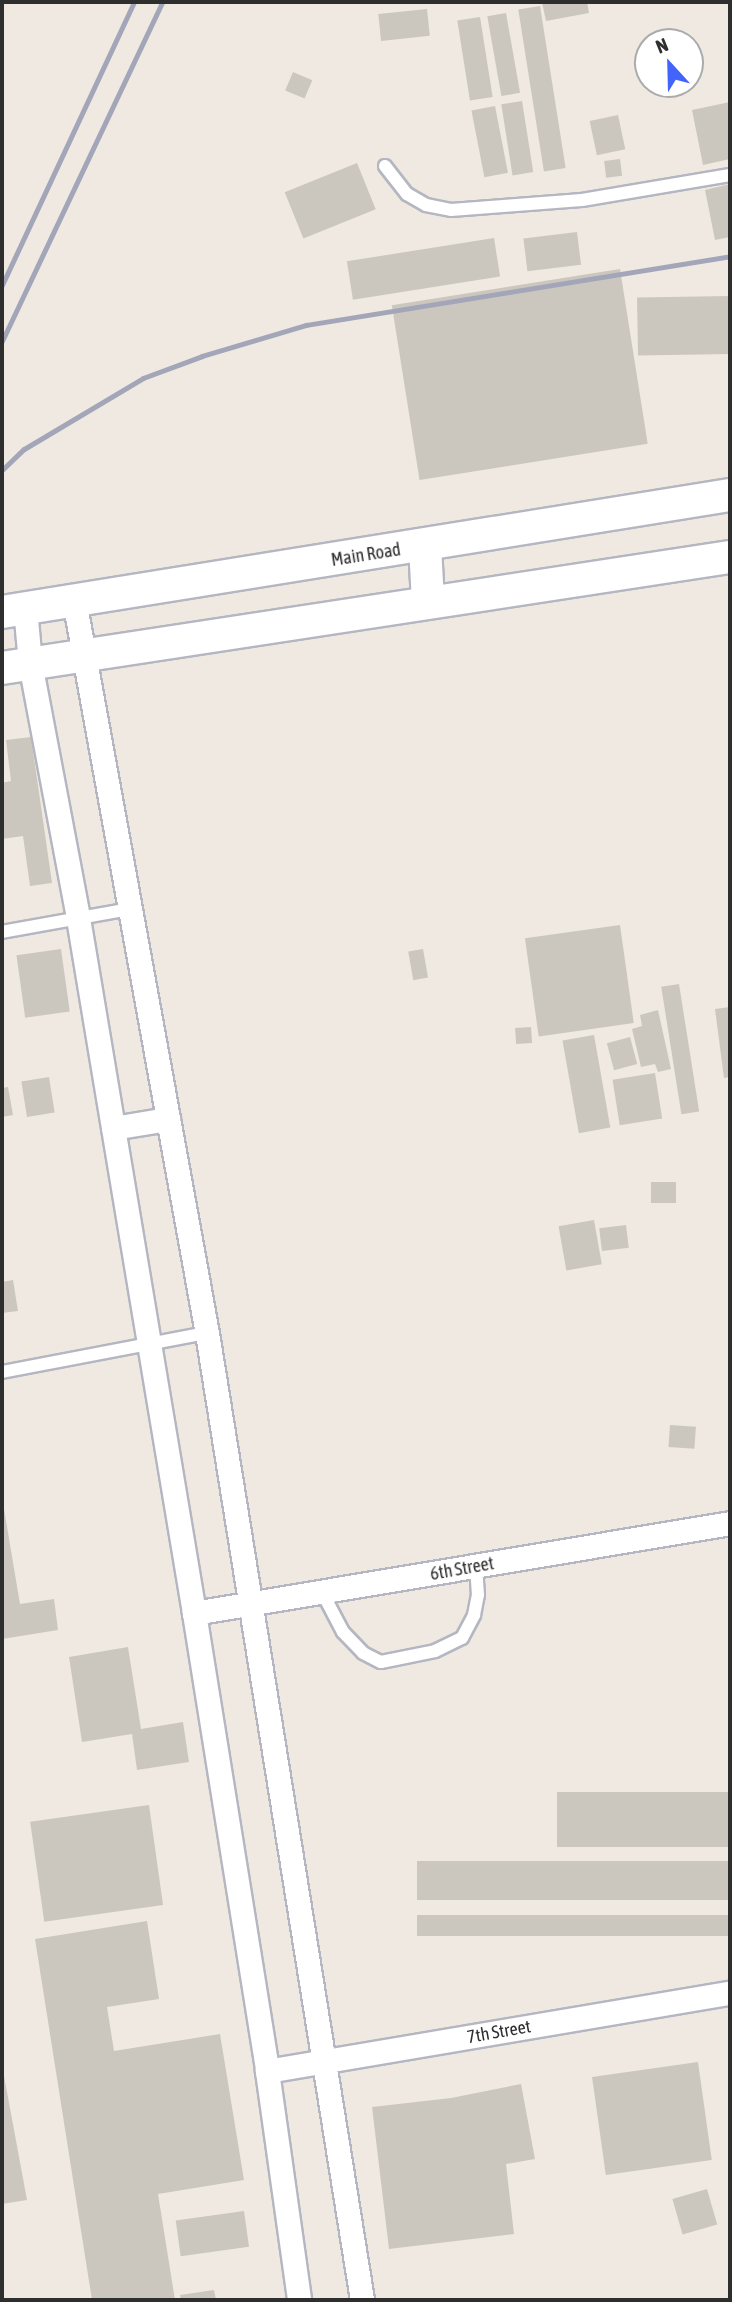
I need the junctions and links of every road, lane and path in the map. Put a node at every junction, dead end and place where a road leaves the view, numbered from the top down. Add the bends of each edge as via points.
1 (386, 166) dead end
2 (730, 175) edge
3 (730, 495) edge
4 (425, 546) junction
5 (730, 557) edge
6 (74, 600) junction
7 (428, 602) junction
8 (13, 610) edge
9 (84, 656) junction
10 (16, 666) edge
11 (130, 909) junction
12 (78, 918) junction
13 (2, 932) edge
14 (168, 1119) junction
15 (113, 1128) junction
16 (207, 1333) junction
17 (148, 1346) junction
18 (2, 1372) edge
19 (730, 1523) edge
20 (476, 1566) junction
21 (322, 1592) junction
22 (249, 1604) junction
23 (194, 1613) junction
24 (730, 1993) edge
25 (324, 2062) junction
26 (267, 2071) junction
27 (299, 2300) edge
28 (362, 2300) edge

1 - 2 lane via 407,194 426,205 451,210 582,200
3 - 4 main road, Main Road
4 - 6 main road, Main Road
4 - 7 main road
5 - 7 main road
6 - 8 main road, Main Road
6 - 9 street
7 - 9 main road
8 - 10 street
9 - 10 main road
9 - 11 street
10 - 12 street
11 - 12 lane
11 - 14 street
12 - 13 lane
12 - 15 street
14 - 15 street
14 - 16 street
15 - 17 street
16 - 17 lane
16 - 22 street
17 - 18 lane
17 - 23 street
19 - 20 street, 6th Street
20 - 21 street, 6th Street
20 - 21 lane via 478,1595 462,1638 435,1651 381,1662 363,1653 343,1632
21 - 22 street, 6th Street
22 - 23 street, 6th Street
22 - 25 street
23 - 26 street
24 - 25 street, 7th Street
25 - 26 street, 7th Street
25 - 28 street
26 - 27 street

